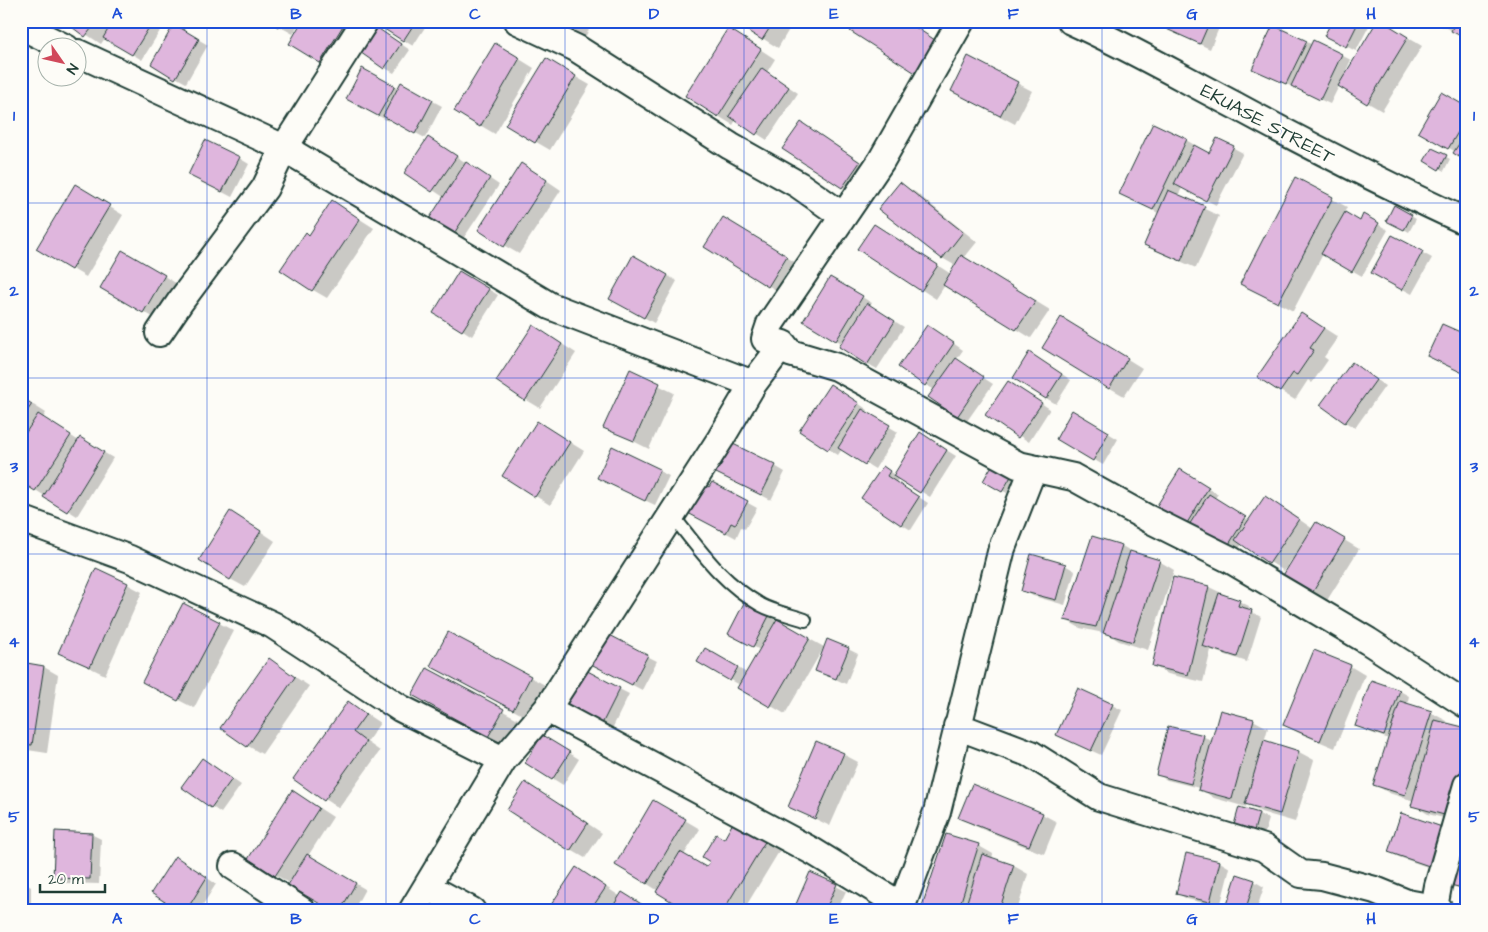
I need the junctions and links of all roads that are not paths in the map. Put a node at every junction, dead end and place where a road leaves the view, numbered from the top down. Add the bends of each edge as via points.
1 (365, 21) edge
2 (518, 21) edge
3 (961, 21) edge
4 (1072, 21) edge
5 (21, 26) edge
6 (46, 38) edge
7 (88, 58) edge
8 (284, 148) junction
9 (844, 216) junction
10 (1467, 222) edge
11 (159, 333) dead end
12 (783, 344) junction
13 (753, 384) junction
14 (1033, 469) junction
15 (672, 515) junction
16 (21, 519) edge
17 (805, 620) dead end
18 (1467, 704) edge
19 (546, 709) junction
20 (957, 726) junction
21 (503, 760) junction
22 (1467, 784) edge
23 (233, 866) dead end
24 (428, 887) junction
25 (901, 908) edge
26 (1437, 909) edge
27 (302, 911) edge
28 (412, 911) edge
29 (472, 911) edge

1 - 8 street
2 - 9 street via 576,48 730,146 800,185
3 - 9 street via 881,162
4 - 10 street, EKUASE STREET via 1410,196
5 - 6 street
7 - 8 street
8 - 11 street via 265,188
8 - 13 street via 550,306
9 - 12 street via 770,324 765,339
12 - 13 street
12 - 14 street via 790,353 837,367 1018,465
13 - 15 street
14 - 18 street via 1073,478 1231,560
14 - 20 street via 1002,548
15 - 17 lane via 716,571 739,590 763,606
15 - 19 street
16 - 21 street via 130,559 273,625 400,708
19 - 21 street
19 - 25 street via 814,852
20 - 25 street via 937,812
20 - 26 street via 1031,754 1099,796 1264,848 1301,874 1322,876 1375,890 1406,903
21 - 24 street
22 - 26 street via 1438,886
23 - 27 street
24 - 28 street
24 - 29 street

